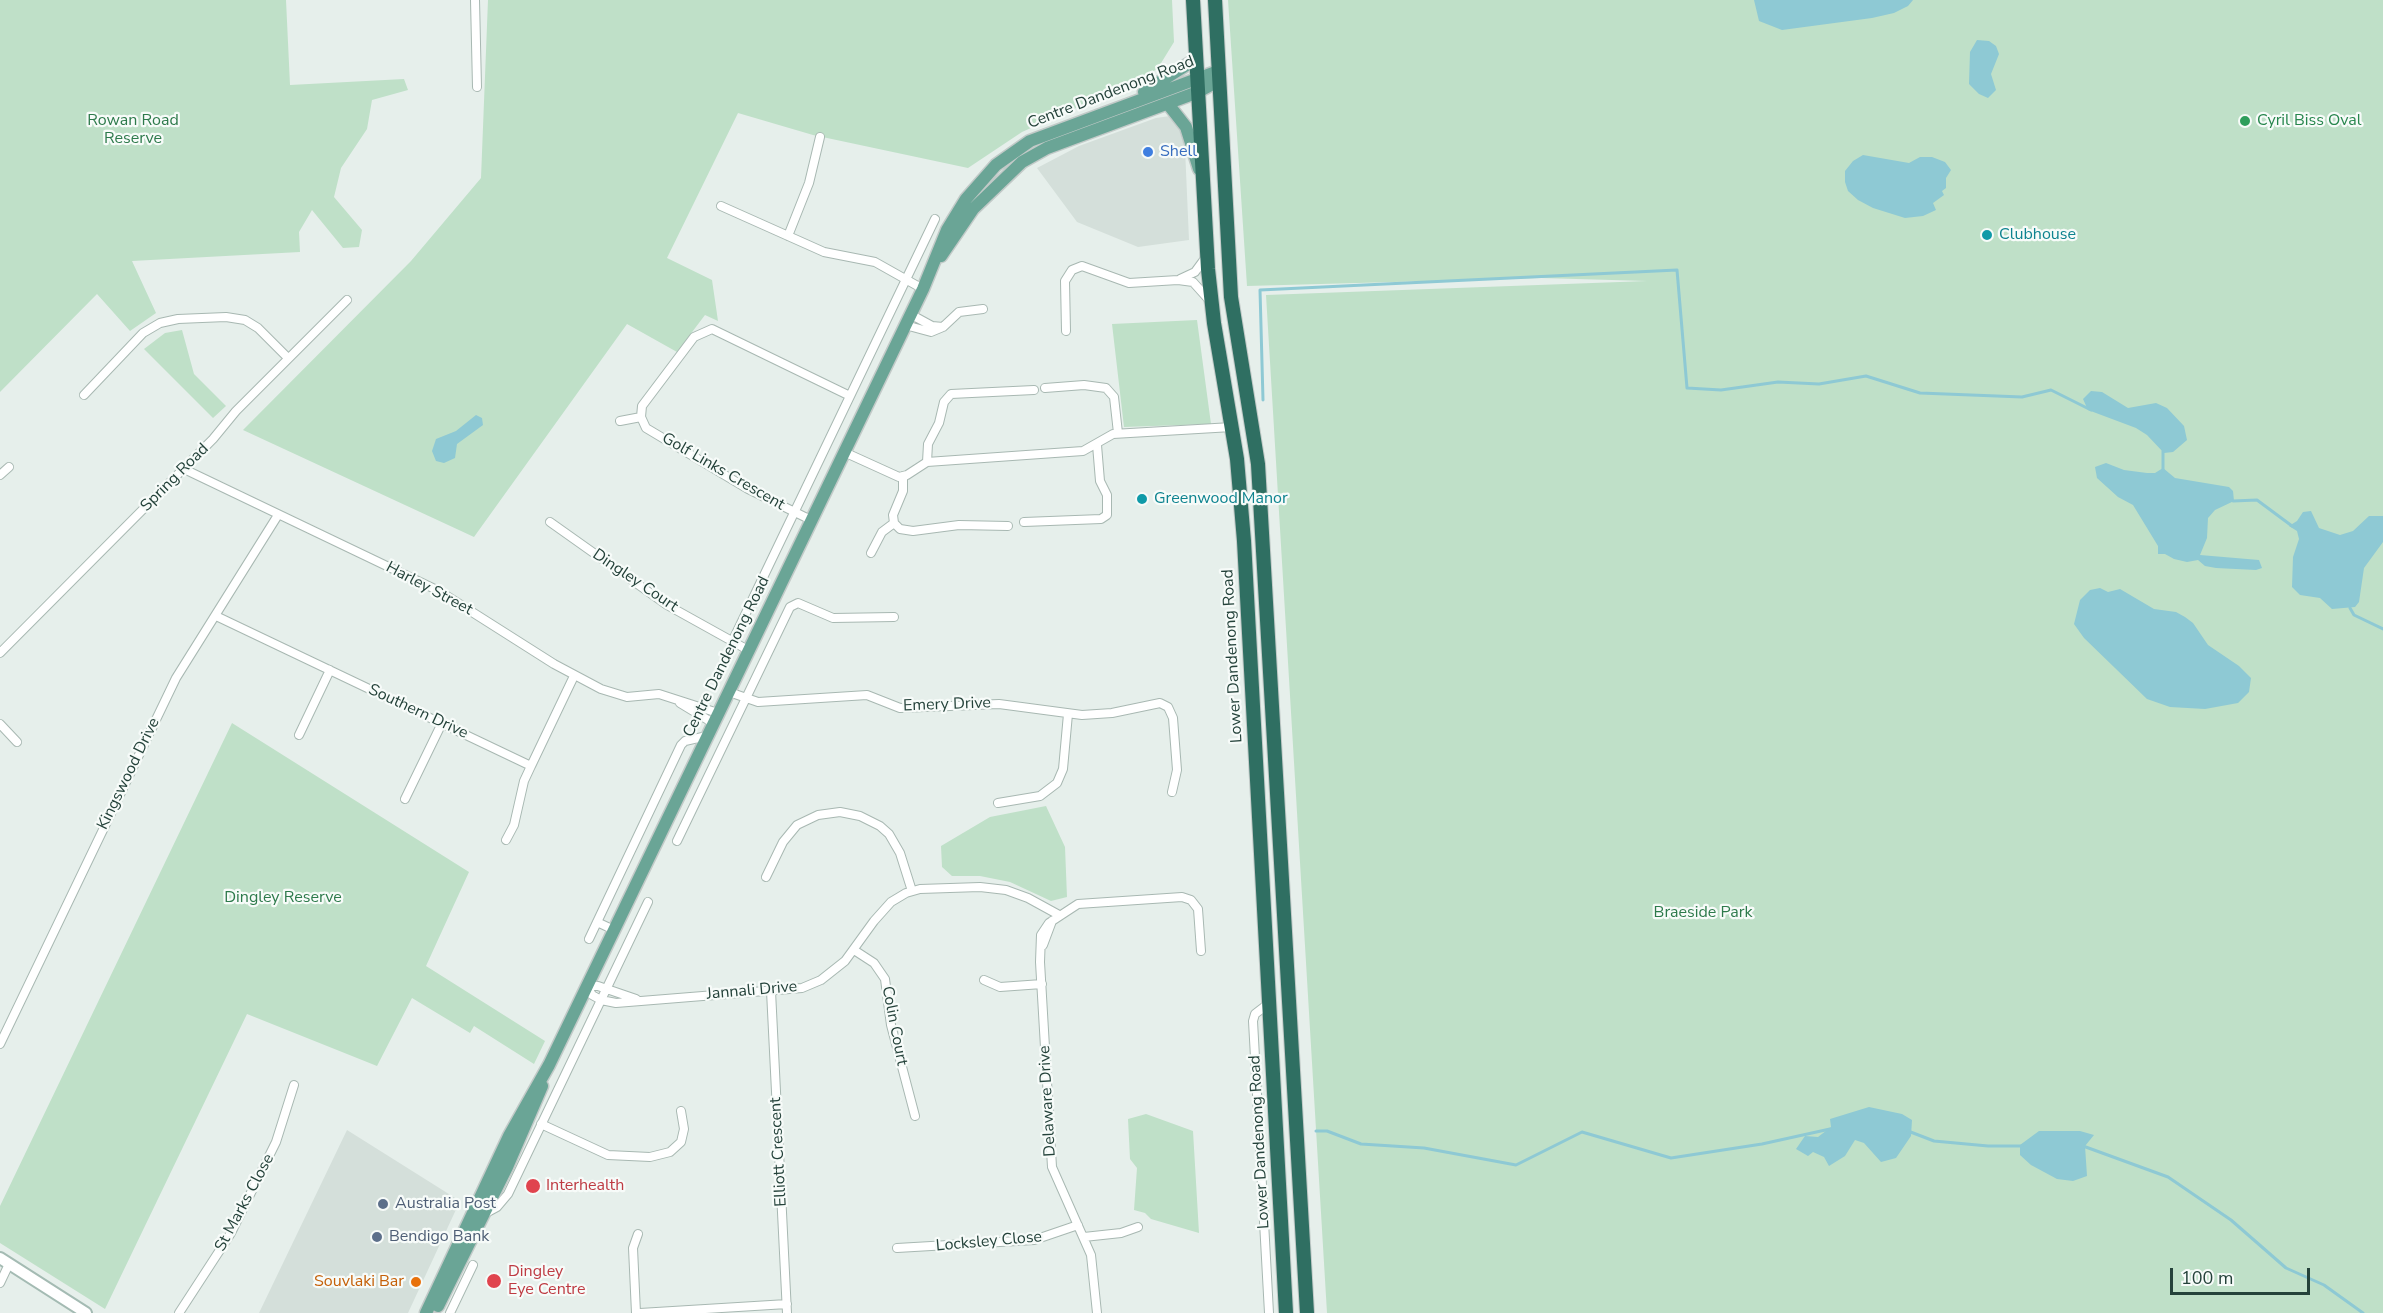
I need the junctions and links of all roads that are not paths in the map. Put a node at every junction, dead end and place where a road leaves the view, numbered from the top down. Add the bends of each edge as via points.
1 (475, 0) edge
2 (1192, 0) edge
3 (1215, 0) edge
4 (1196, 59) junction
5 (1218, 76) junction
6 (1197, 78) junction
7 (477, 87) dead end
8 (1198, 92) junction
9 (1125, 104) junction
10 (1168, 104) junction
11 (820, 137) dead end
12 (1202, 179) junction
13 (721, 206) dead end
14 (935, 219) dead end
15 (788, 236) junction
16 (1207, 256) junction
17 (935, 264) junction
18 (907, 280) junction
19 (1178, 280) junction
20 (923, 289) junction
21 (347, 300) dead end
22 (1211, 304) junction
23 (984, 309) dead end
24 (908, 320) junction
25 (943, 327) junction
26 (1066, 331) dead end
27 (288, 358) junction
28 (1045, 388) dead end
29 (1034, 390) dead end
30 (84, 394) dead end
31 (850, 396) junction
32 (641, 417) junction
33 (620, 421) dead end
34 (1232, 427) junction
35 (1118, 434) junction
36 (1097, 445) junction
37 (844, 452) junction
38 (927, 462) junction
39 (9, 467) dead end
40 (183, 469) junction
41 (0, 476) edge
42 (903, 476) junction
43 (794, 512) junction
44 (278, 516) junction
45 (811, 520) junction
46 (550, 522) dead end
47 (1024, 522) dead end
48 (894, 523) junction
49 (1008, 525) dead end
50 (871, 553) dead end
51 (216, 616) junction
52 (894, 617) dead end
53 (735, 637) junction
54 (751, 644) junction
55 (0, 653) edge
56 (330, 670) junction
57 (574, 676) junction
58 (729, 692) junction
59 (745, 700) junction
60 (1068, 714) junction
61 (716, 718) junction
62 (442, 723) junction
63 (0, 724) edge
64 (299, 735) dead end
65 (707, 736) junction
66 (17, 742) dead end
67 (531, 766) junction
68 (1172, 792) dead end
69 (405, 799) dead end
70 (998, 803) dead end
71 (507, 840) dead end
72 (677, 841) dead end
73 (766, 877) dead end
74 (912, 891) junction
75 (648, 902) dead end
76 (1039, 904) junction
77 (1059, 915) junction
78 (1052, 921) junction
79 (597, 922) junction
80 (614, 930) junction
81 (589, 939) dead end
82 (854, 950) junction
83 (1201, 951) dead end
84 (984, 980) dead end
85 (1041, 984) junction
86 (587, 986) junction
87 (606, 990) junction
88 (771, 992) junction
89 (638, 999) junction
90 (600, 1000) junction
91 (1269, 1004) junction
92 (0, 1044) edge
93 (549, 1065) junction
94 (294, 1085) dead end
95 (681, 1111) dead end
96 (915, 1116) dead end
97 (541, 1124) junction
98 (484, 1214) junction
99 (1078, 1225) junction
100 (1138, 1227) dead end
101 (638, 1234) dead end
102 (1084, 1237) junction
103 (897, 1248) dead end
104 (5, 1261) edge
105 (473, 1265) dead end
106 (0, 1283) edge
107 (787, 1309) edge
108 (432, 1311) edge
109 (86, 1313) edge
110 (180, 1313) edge
111 (450, 1313) edge
112 (641, 1313) edge
113 (1097, 1313) edge
114 (1269, 1313) edge
115 (1286, 1313) edge
116 (1307, 1313) edge

1 - 7 street
2 - 4 highway, Lower Dandenong Road
3 - 5 highway
4 - 6 highway, Lower Dandenong Road
4 - 9 main road
5 - 6 main road, Centre Dandenong Road
5 - 8 main road, Centre Dandenong Road
5 - 116 highway via 1231,297 1258,464
6 - 8 highway, Lower Dandenong Road
6 - 9 main road, Centre Dandenong Road
8 - 10 main road, Centre Dandenong Road
8 - 12 highway, Lower Dandenong Road
9 - 17 main road, Centre Dandenong Road via 1035,139 1004,158 966,199 947,230
10 - 12 main road via 1186,127
10 - 17 main road, Centre Dandenong Road via 1063,141 1022,162 973,209
11 - 15 street
12 - 16 highway, Lower Dandenong Road
13 - 15 street
14 - 18 street, Centre Dandenong Road
15 - 18 street via 824,252 875,262
16 - 19 street via 1195,272
16 - 22 highway, Lower Dandenong Road
17 - 20 main road, Centre Dandenong Road
18 - 20 street
18 - 31 street, Centre Dandenong Road
19 - 22 street via 1197,285
19 - 26 street via 1136,283 1091,267 1077,267 1065,281
20 - 24 main road, Centre Dandenong Road
21 - 27 street, Spring Road
22 - 34 highway, Lower Dandenong Road
23 - 25 street via 959,312
24 - 25 street
24 - 25 street via 927,332
24 - 37 main road, Centre Dandenong Road
27 - 30 street via 245,320 226,316 178,319 160,323 144,333
27 - 40 street, Spring Road
28 - 35 street via 1106,388 1114,397
29 - 38 street via 951,394 944,402 928,444
31 - 32 street via 707,329 694,337 644,403
31 - 43 street, Centre Dandenong Road
32 - 33 street
32 - 43 street, Golf Links Crescent via 646,428
34 - 35 street
34 - 91 highway, Lower Dandenong Road via 1244,541
35 - 36 street
36 - 38 street via 1076,452
36 - 47 street via 1107,515
37 - 42 street via 891,475
37 - 45 main road, Centre Dandenong Road
38 - 42 street
39 - 41 street
40 - 44 street, Harley Street
40 - 55 street, Spring Road
42 - 48 street via 903,492 893,514
43 - 45 street, Golf Links Crescent
43 - 53 street, Centre Dandenong Road
44 - 51 street, Kingswood Drive
44 - 57 street, Harley Street via 439,591
45 - 54 main road, Centre Dandenong Road
46 - 53 street, Dingley Court via 667,605
48 - 49 street via 909,531
48 - 50 street via 882,532
51 - 56 street, Southern Drive
51 - 92 street, Kingswood Drive via 169,692
52 - 59 street via 833,618 798,603 790,607
53 - 54 street, Dingley Court
53 - 54 street, Dingley Court
54 - 58 main road, Centre Dandenong Road
56 - 62 street, Southern Drive
56 - 64 street
57 - 61 street, Harley Street via 619,696 659,694
57 - 67 street
58 - 59 street, Emery Drive
58 - 61 main road, Centre Dandenong Road
59 - 60 street, Emery Drive via 867,695 900,708 999,704
59 - 72 street
60 - 68 street, Emery Drive via 1112,713 1156,703 1168,707 1173,718 1177,770
60 - 70 street via 1063,769 1057,783 1041,796
61 - 65 main road, Centre Dandenong Road
62 - 67 street, Southern Drive
62 - 69 street
63 - 66 street
65 - 79 street via 681,745
65 - 80 main road, Centre Dandenong Road
67 - 71 street
73 - 74 street via 783,842 797,825 818,815 840,812 870,820 888,834 900,853
74 - 76 street, Jannali Drive via 986,887
74 - 82 street, Jannali Drive via 882,910
75 - 87 street, Centre Dandenong Road
76 - 77 street, Jannali Drive
76 - 78 street, Jannali Drive
77 - 78 street
77 - 83 street via 1088,902 1186,898 1198,909
78 - 85 street, Delaware Drive via 1040,952
79 - 80 street
79 - 81 street
80 - 86 main road, Centre Dandenong Road
82 - 88 street, Jannali Drive via 820,980 802,988
82 - 96 street, Colin Court via 874,963 885,979 891,1025
84 - 85 street via 1000,987
85 - 99 street, Delaware Drive via 1052,1167
86 - 87 street, Jannali Drive
86 - 90 street
86 - 93 main road, Centre Dandenong Road
87 - 89 street, Jannali Drive
87 - 90 street, Centre Dandenong Road
88 - 89 street, Jannali Drive
88 - 107 street, Elliott Crescent
89 - 90 street, Jannali Drive via 616,1003
90 - 97 street, Centre Dandenong Road
91 - 114 street, Lower Dandenong Road via 1253,1017
91 - 115 highway, Lower Dandenong Road
93 - 98 main road, Centre Dandenong Road via 536,1104
93 - 108 main road, Centre Dandenong Road via 509,1136
94 - 110 street, St Marks Close via 276,1142 236,1223
95 - 97 street via 681,1143 670,1152 650,1157 608,1155
97 - 98 street, Centre Dandenong Road via 502,1203
98 - 108 main road, Centre Dandenong Road
99 - 102 street, Delaware Drive
99 - 103 street, Locksley Close via 1034,1240
100 - 102 street
101 - 112 street via 633,1255
102 - 113 street, Delaware Drive via 1093,1264
104 - 106 street
104 - 109 main road
105 - 111 street
107 - 112 street

